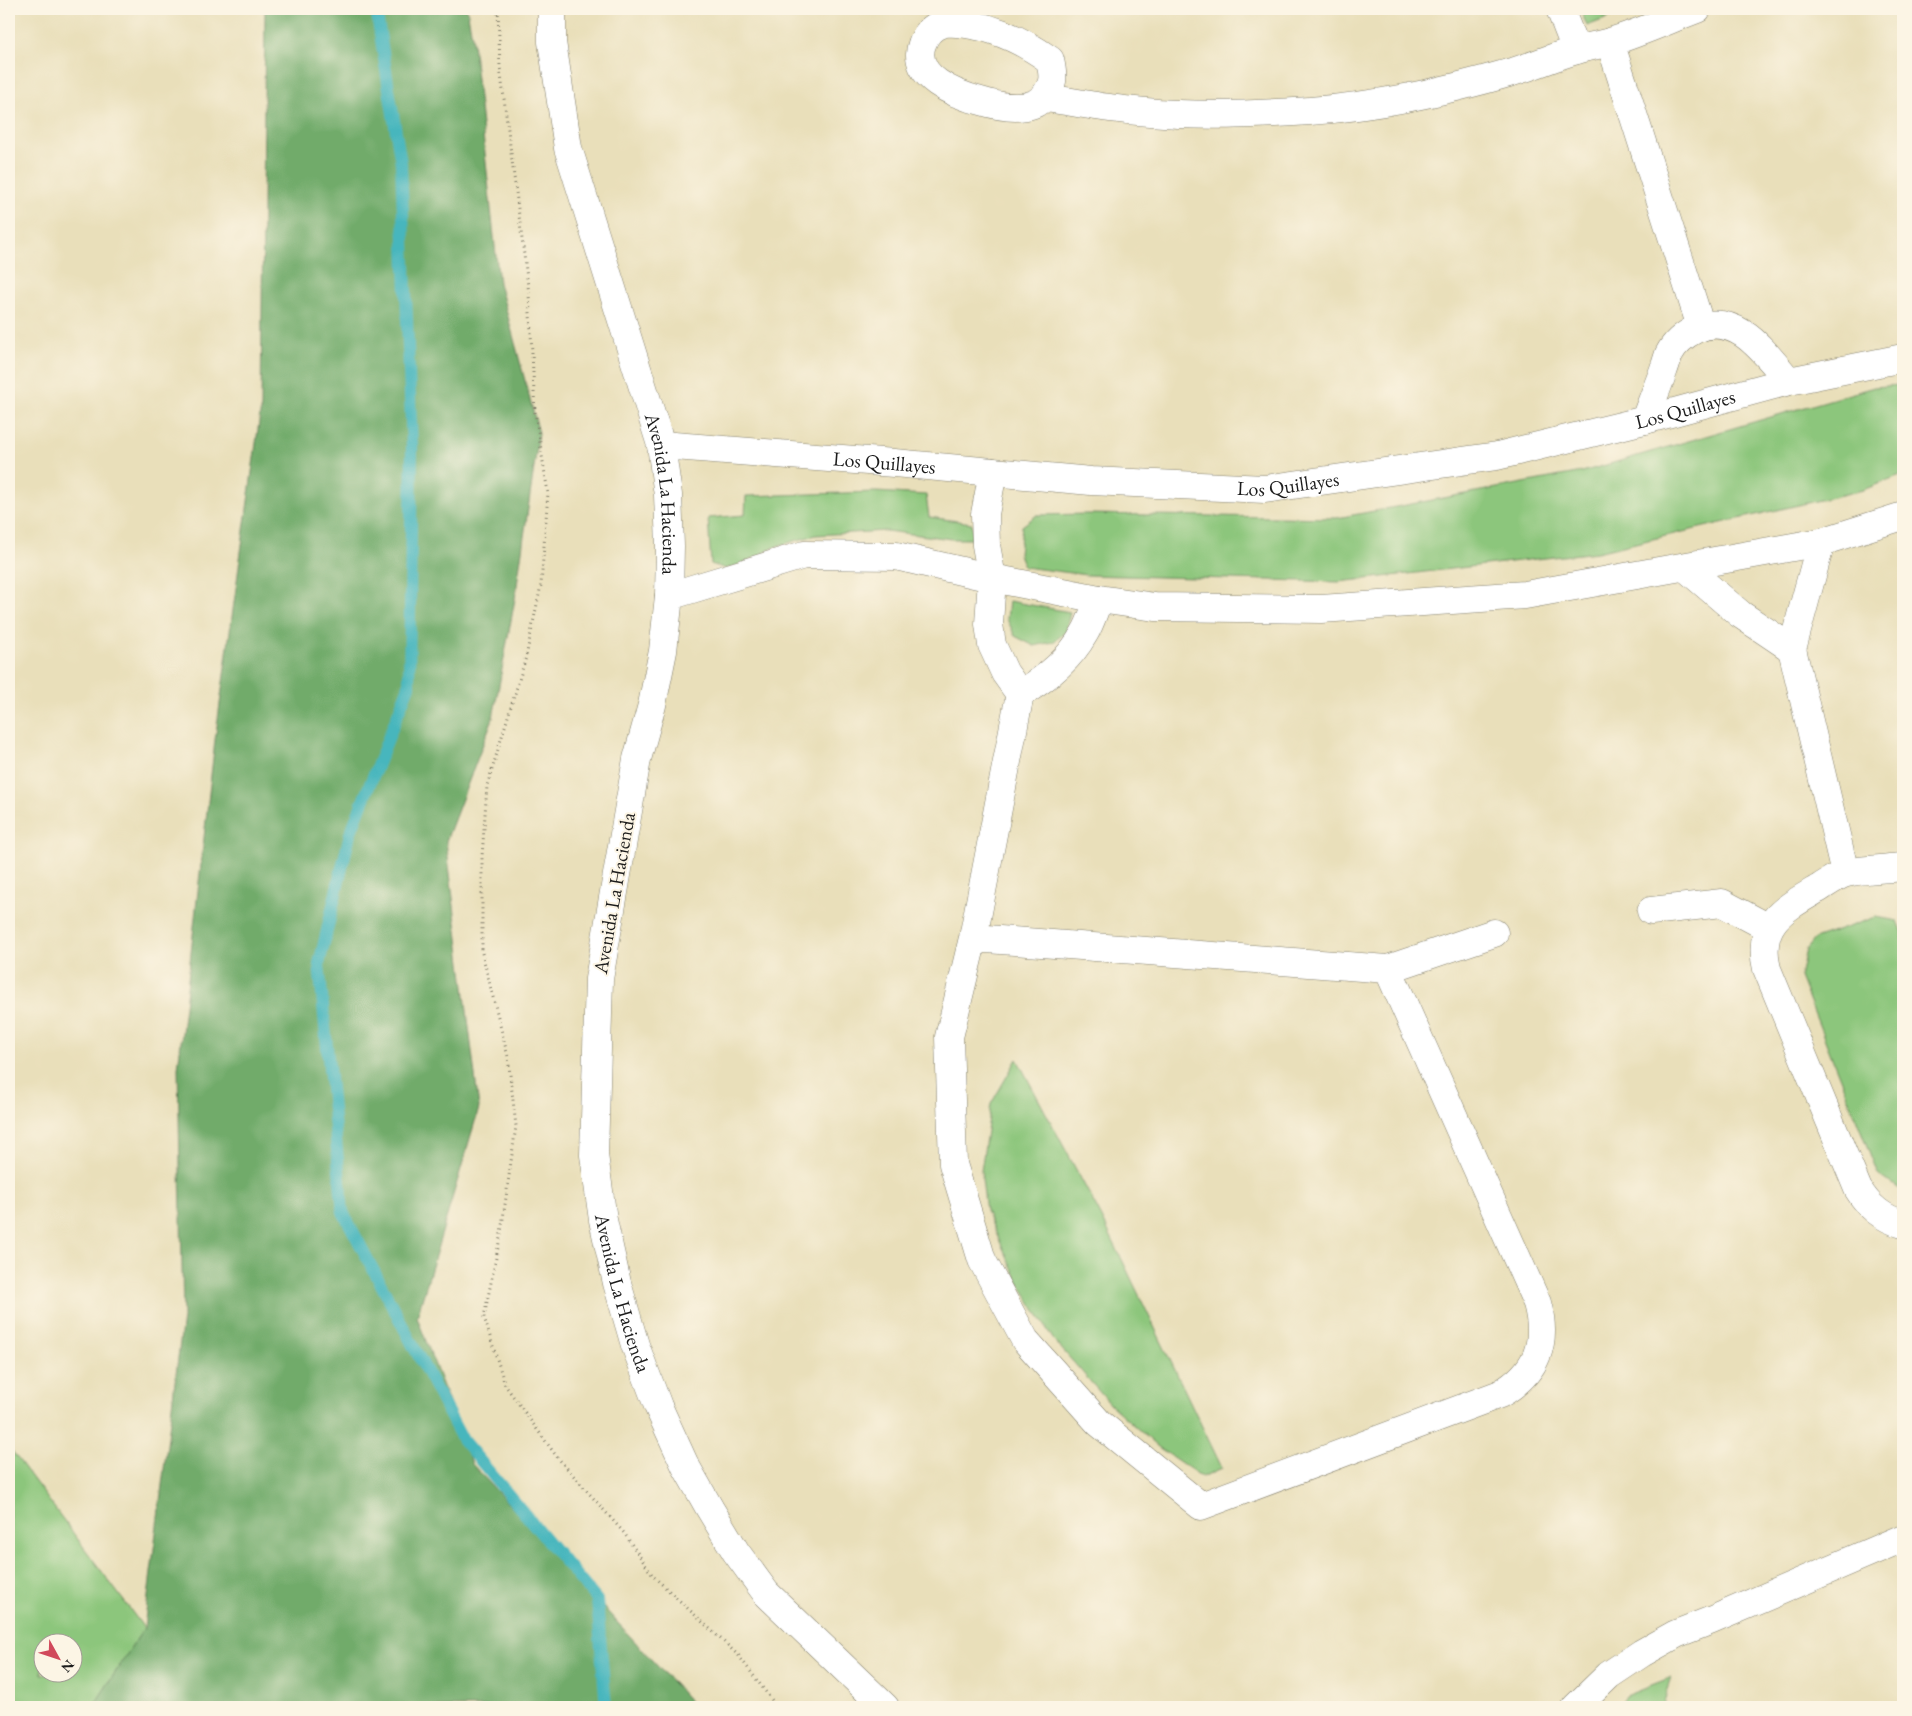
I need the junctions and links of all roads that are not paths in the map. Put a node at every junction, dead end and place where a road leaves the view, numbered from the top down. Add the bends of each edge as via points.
1 (552, 9) edge
2 (1560, 9) edge
3 (1697, 9) edge
4 (1610, 42) junction
5 (1576, 50) junction
6 (1044, 98) junction
7 (1701, 327) junction
8 (1903, 358) edge
9 (1789, 381) junction
10 (1645, 420) junction
11 (661, 445) junction
12 (993, 472) junction
13 (1903, 516) edge
14 (1821, 542) junction
15 (1685, 567) junction
16 (992, 578) junction
17 (669, 596) junction
18 (1099, 599) junction
19 (1792, 649) junction
20 (1020, 694) junction
21 (1903, 867) edge
22 (1845, 873) junction
23 (1651, 911) dead end
24 (1769, 928) junction
25 (1494, 933) dead end
26 (974, 938) junction
27 (1388, 969) junction
28 (1903, 1224) edge
29 (1903, 1538) edge
30 (886, 1707) edge
31 (1576, 1707) edge

1 - 11 street, Avenida La Hacienda via 552,42 568,148
2 - 5 street
3 - 4 street
4 - 5 street
4 - 7 street
5 - 6 street via 1512,72 1447,89 1313,111 1246,115 1178,114
6 - 6 street via 1021,107 1006,106 971,99 952,90 925,71 920,60 924,37 943,23 966,24 1010,36 1031,46 1050,60 1052,87
7 - 9 street via 1729,326 1743,332
7 - 10 street via 1676,342
8 - 9 street, Los Quillayes
9 - 10 street, Los Quillayes
10 - 12 street, Los Quillayes via 1497,456 1264,489 1091,481
11 - 12 street, Los Quillayes
11 - 17 street, Avenida La Hacienda via 668,495
12 - 16 street via 985,514
13 - 14 street
14 - 15 street
14 - 19 street
15 - 18 street via 1525,595 1322,609 1155,607
15 - 19 street via 1740,614
16 - 17 street via 896,556 804,555
16 - 18 street
16 - 20 street via 988,624 992,645 1005,673
17 - 30 street, Avenida La Hacienda via 661,660 637,759 599,979 594,1155 603,1220 635,1346 685,1465 710,1509 766,1593
18 - 20 street via 1084,634 1058,667
19 - 22 street
20 - 26 street
21 - 22 street
22 - 24 street via 1787,907
23 - 24 street via 1722,903
24 - 28 street via 1764,941 1767,969 1858,1188 1878,1213
25 - 27 street
26 - 27 street
26 - 27 street via 949,1047 953,1164 982,1260 1025,1340 1099,1423 1201,1506 1500,1394 1528,1372 1536,1356 1542,1321 1537,1303
29 - 31 street via 1676,1634 1609,1675

